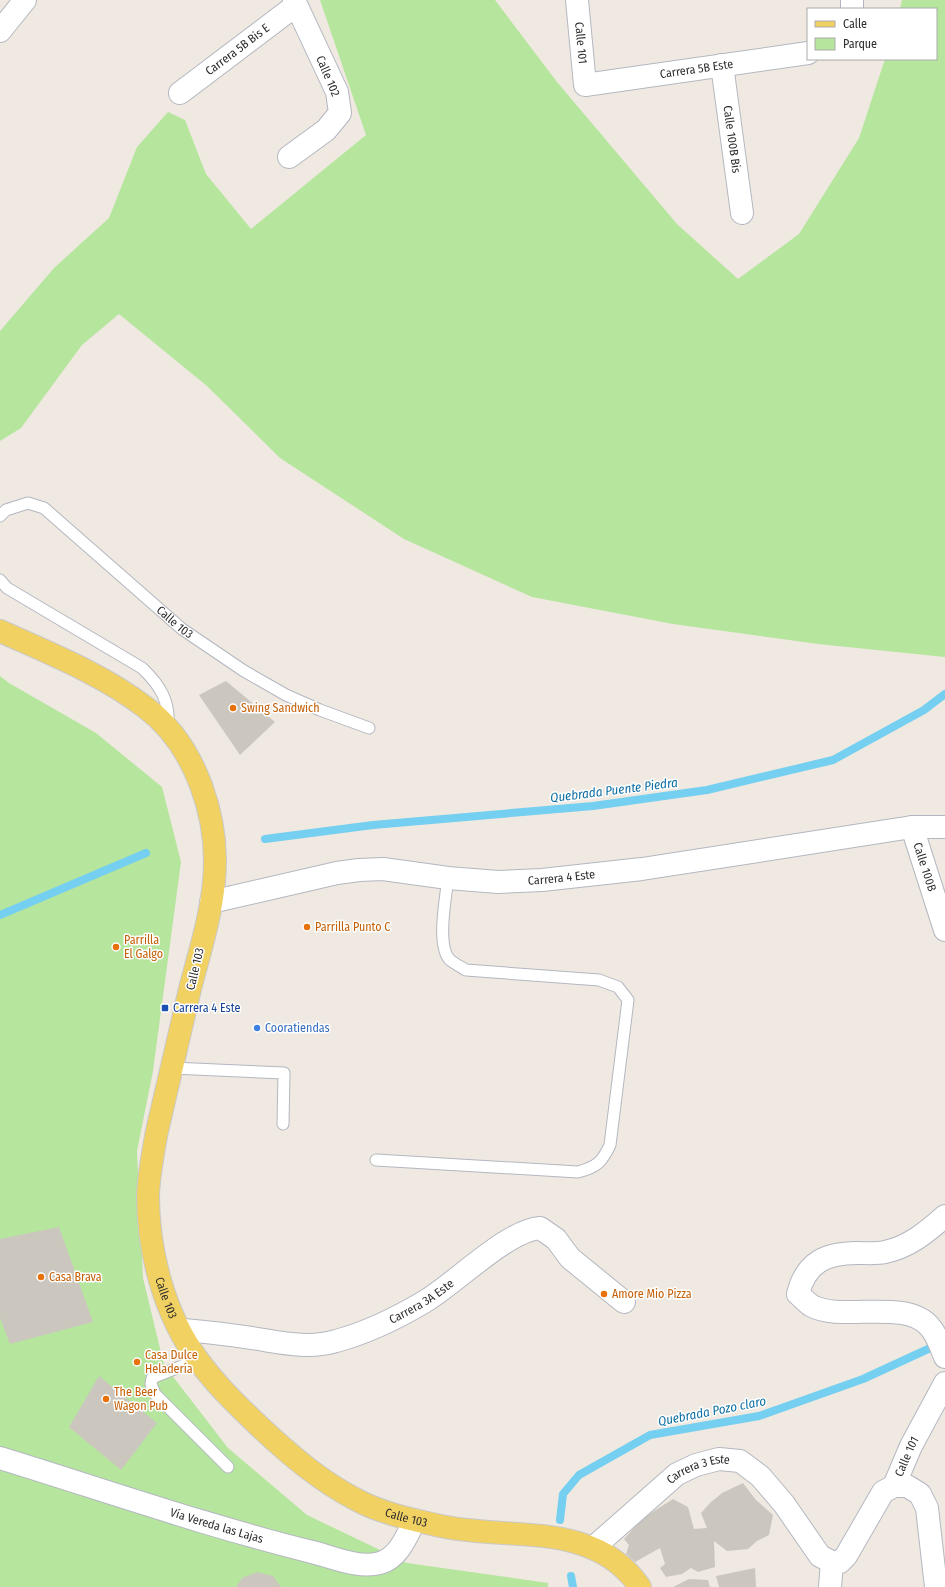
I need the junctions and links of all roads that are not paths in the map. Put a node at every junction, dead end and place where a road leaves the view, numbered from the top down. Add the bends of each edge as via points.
1 (25, 0) edge
2 (576, 0) edge
3 (294, 3) edge
4 (0, 31) edge
5 (807, 53) edge
6 (722, 65) junction
7 (586, 85) joint
8 (180, 93) dead end
9 (289, 156) dead end
10 (742, 213) dead end
11 (0, 516) edge
12 (0, 580) edge
13 (0, 631) edge
14 (369, 728) dead end
15 (168, 730) junction
16 (912, 827) junction
17 (945, 827) edge
18 (448, 878) junction
19 (211, 902) junction
20 (945, 930) edge
21 (172, 1068) junction
22 (283, 1124) dead end
23 (376, 1160) dead end
24 (945, 1216) edge
25 (624, 1302) dead end
26 (180, 1330) junction
27 (941, 1347) edge
28 (197, 1360) junction
29 (945, 1383) edge
30 (0, 1458) edge
31 (228, 1467) dead end
32 (894, 1486) junction
33 (415, 1520) junction
34 (593, 1548) junction
35 (832, 1562) junction
36 (640, 1587) edge
37 (830, 1587) edge
38 (936, 1587) edge

1 - 4 street
2 - 7 street, Calle 101
3 - 8 street, Carrera 5B Bis E
3 - 9 street, Calle 102 via 337,92 340,113 326,130
5 - 6 street, Carrera 5B Este
6 - 7 street, Carrera 5B Este
6 - 10 street, Calle 100B Bis
11 - 14 lane, Calle 103 via 6,510 28,503 44,508 182,630 286,695
12 - 15 lane via 7,588 142,668 160,689 169,712
13 - 15 main road, Calle 103 via 111,685 146,707
15 - 19 main road, Calle 103 via 187,756 208,808 215,858
16 - 17 street, Carrera 4 Este
16 - 18 street, Carrera 4 Este via 642,869 549,880 505,882
16 - 20 street, Calle 100B
18 - 19 street, Carrera 4 Este via 383,869 337,872
18 - 23 lane via 443,916 444,947 449,960 466,970 599,980 618,987 628,1000 610,1144 604,1158 592,1169 578,1172
19 - 21 main road, Calle 103
21 - 22 lane via 284,1073
21 - 26 main road, Calle 103 via 151,1164 148,1193 149,1224 161,1284
24 - 27 street via 921,1236 902,1247 883,1253 827,1256 812,1267 802,1280 798,1294 812,1306 821,1309 914,1316 930,1326
25 - 26 street, Carrera 3A Este via 570,1258 556,1240 540,1228 524,1232 492,1252 424,1302 374,1327 335,1342 303,1346 205,1331
26 - 28 main road, Calle 103
28 - 31 lane via 152,1378 151,1384 155,1394
28 - 33 main road, Calle 103 via 220,1387 300,1463 331,1486 384,1512
29 - 32 street, Calle 101 via 911,1446
30 - 33 street, Vía Vereda las Lajas via 277,1544 364,1565 380,1563 391,1558 398,1551
32 - 35 street via 882,1492 846,1556 840,1562
32 - 38 street, Calle 101 via 907,1486 920,1494 927,1508
33 - 34 main road, Calle 103 via 457,1530 546,1536
34 - 35 street, Carrera 3 Este via 677,1474 696,1465 719,1459 740,1460 760,1476 784,1504 820,1556
34 - 36 main road, Calle 103 via 623,1566
35 - 37 street

